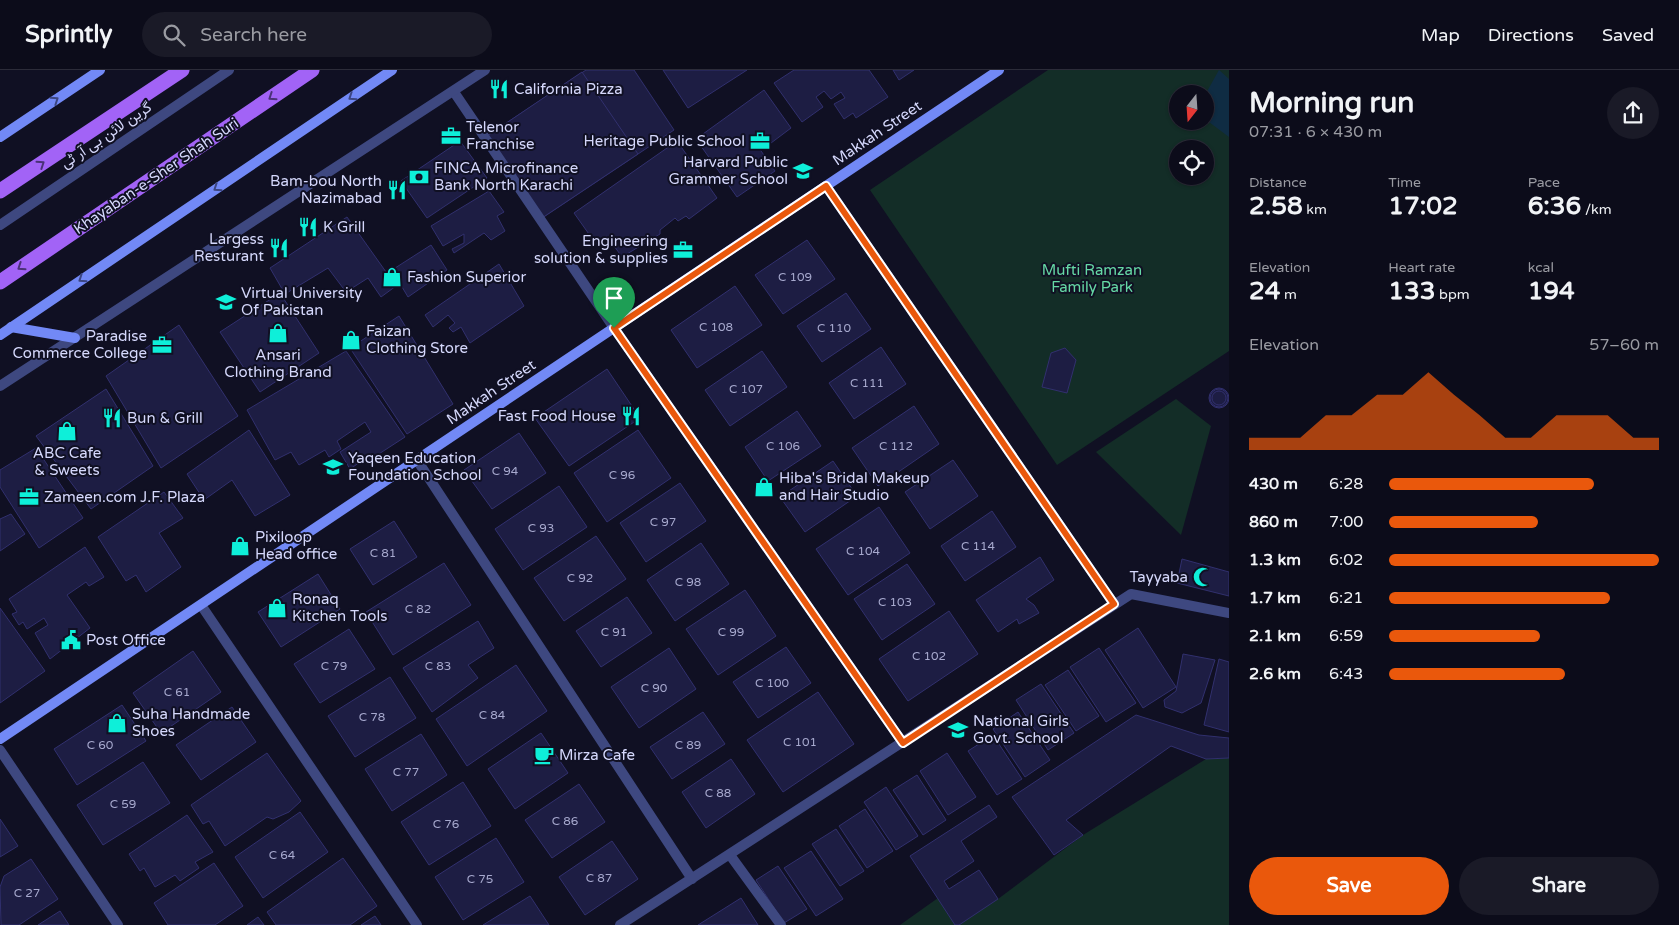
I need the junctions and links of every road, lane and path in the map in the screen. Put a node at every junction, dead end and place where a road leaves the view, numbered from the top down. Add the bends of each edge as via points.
1 (100, 70) edge
2 (182, 70) edge
3 (229, 70) edge
4 (312, 70) edge
5 (392, 70) edge
6 (485, 70) edge
7 (999, 70) edge
8 (454, 92) junction
9 (0, 137) edge
10 (826, 186) junction
11 (0, 191) edge
12 (0, 225) edge
13 (0, 282) edge
14 (11, 327) junction
15 (614, 328) junction
16 (0, 335) edge
17 (75, 338) junction
18 (0, 386) edge
19 (417, 460) junction
20 (1114, 604) junction
21 (201, 605) junction
22 (1229, 613) edge
23 (0, 739) edge
24 (903, 743) junction
25 (0, 750) edge
26 (730, 855) junction
27 (692, 879) junction
28 (118, 925) edge
29 (418, 925) edge
30 (620, 925) edge
31 (781, 925) edge

9 -> 1 street
11 -> 2 main road
3 - 12 street, گرین لائن بی آر ٹی
4 -> 13 main road, Khayaban-e-Sher Shah Suri
5 -> 14 street
6 - 8 street
7 - 10 street, Makkah Street
8 - 15 street
8 - 17 street
10 - 15 street, Makkah Street
10 - 20 street
14 - 16 street
14 - 17 street
15 - 19 street, Makkah Street
15 - 24 street
17 - 18 street
19 - 21 street, Makkah Street
19 - 27 street
20 - 22 street via 1131,594
20 - 24 street
21 - 23 street, Makkah Street
21 - 29 street
24 - 26 street
25 - 28 street
26 - 27 street
26 - 31 street
27 - 30 street

